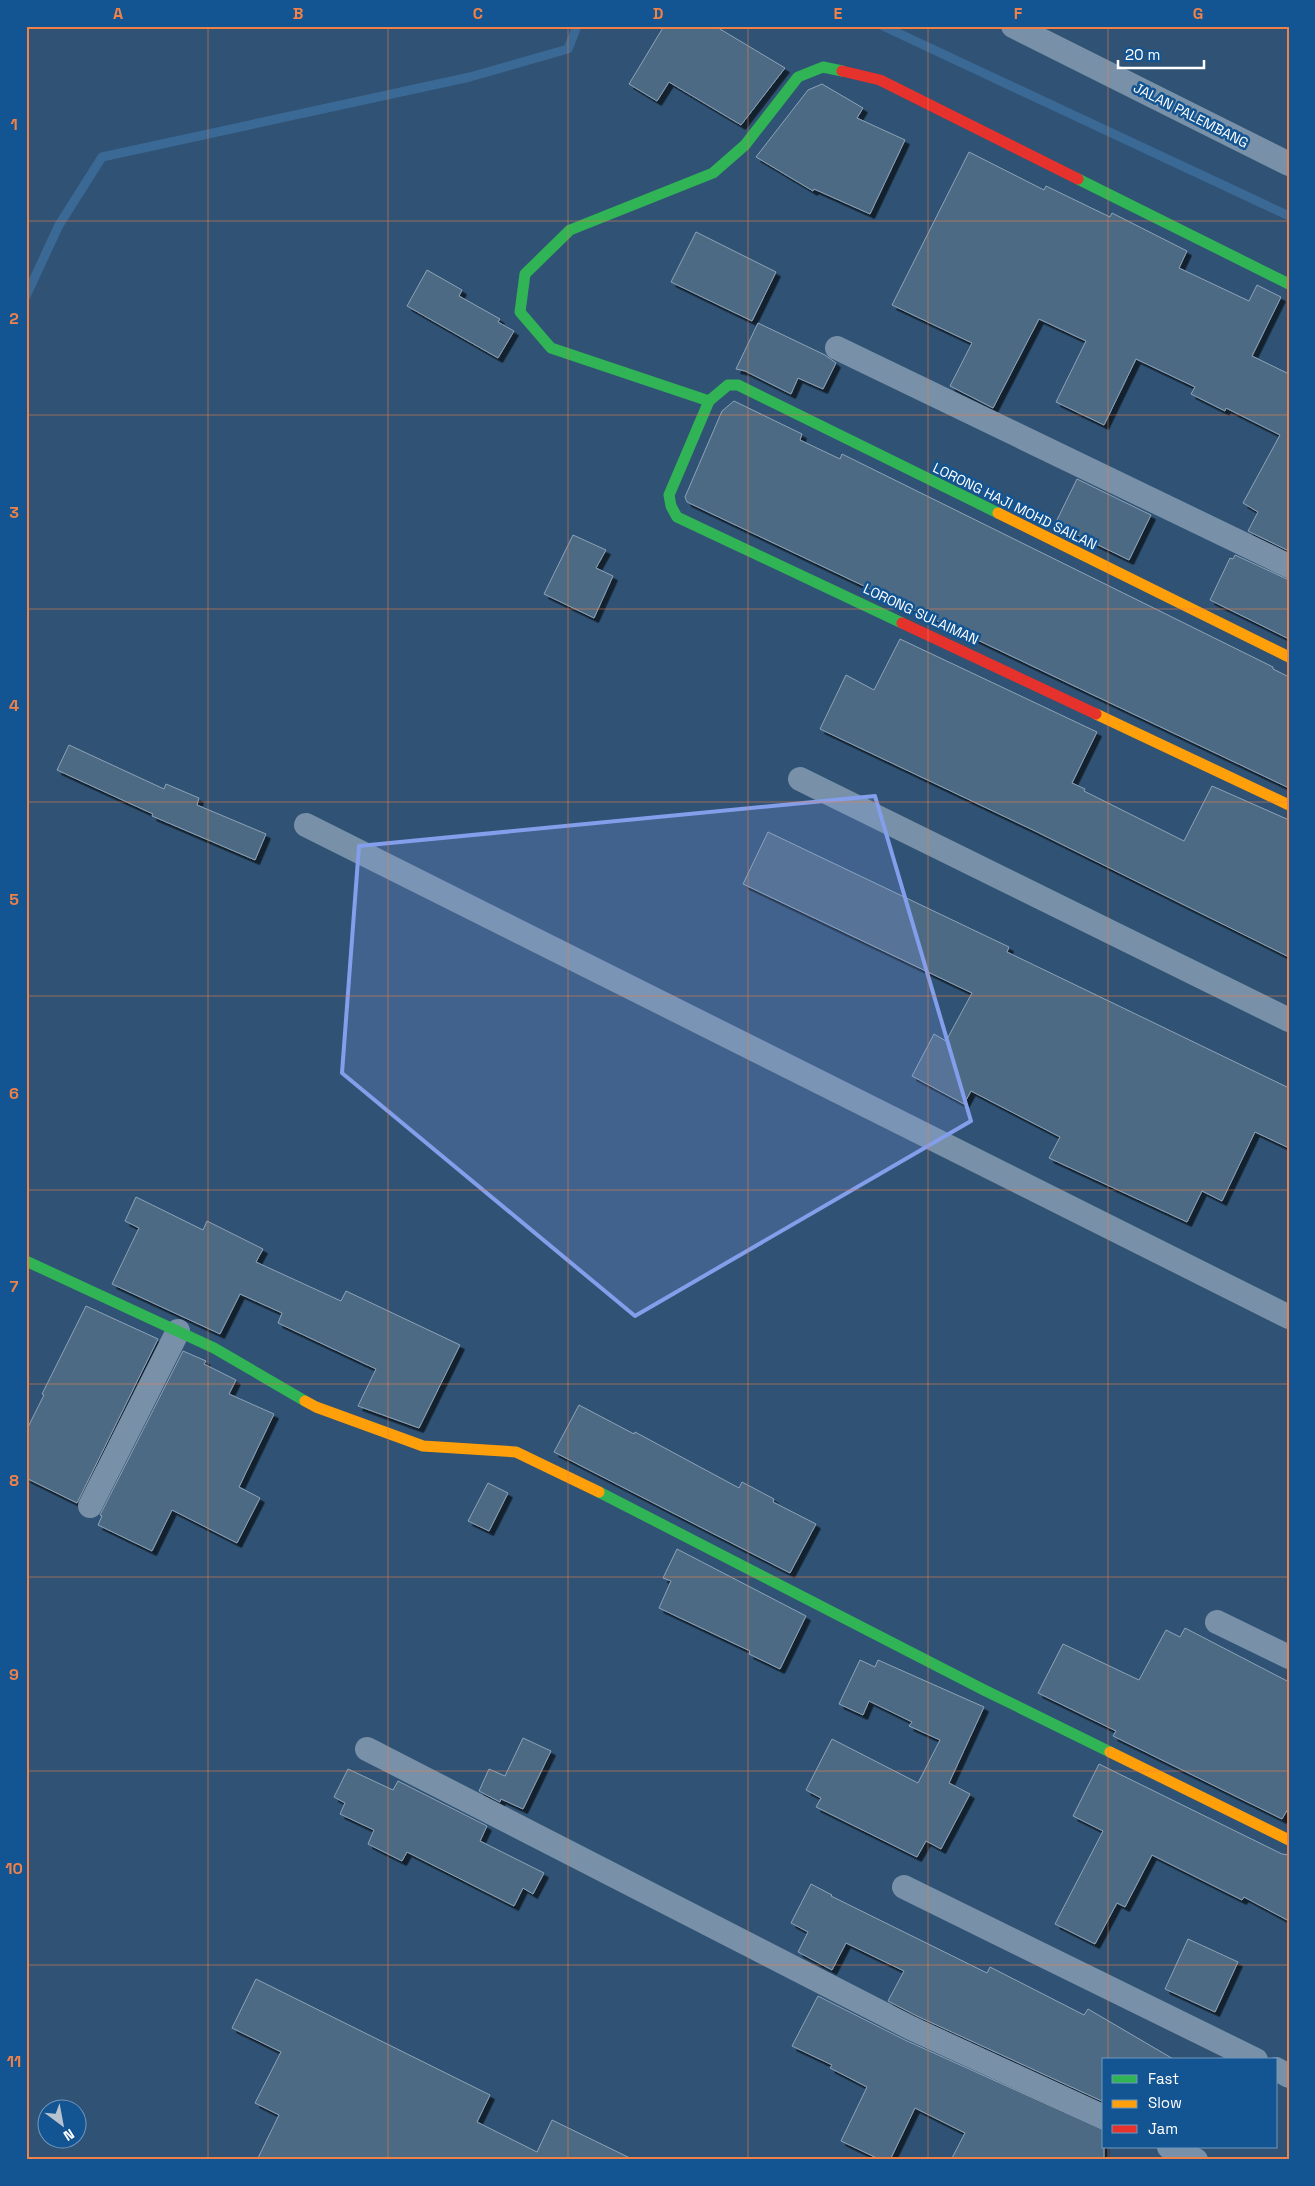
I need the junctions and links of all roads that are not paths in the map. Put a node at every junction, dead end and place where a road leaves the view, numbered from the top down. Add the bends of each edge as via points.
1 (1013, 26) edge
2 (1289, 164) edge
3 (1289, 284) edge
4 (837, 348) dead end
5 (728, 385) joint
6 (708, 401) junction
7 (1289, 566) edge
8 (1289, 657) edge
9 (800, 779) dead end
10 (1289, 805) edge
11 (306, 825) dead end
12 (1289, 1020) edge
13 (26, 1261) edge
14 (1289, 1317) edge
15 (178, 1332) junction
16 (90, 1506) dead end
17 (1216, 1622) dead end
18 (1289, 1657) edge
19 (367, 1749) dead end
20 (1289, 1840) edge
21 (904, 1887) dead end
22 (1252, 2058) edge
23 (1102, 2116) edge
24 (1171, 2148) edge
25 (1196, 2160) edge

1 - 2 street, JALAN PALEMBANG
3 - 6 street via 880,80 823,67 798,77 745,145 713,173 570,230 525,274 520,312 550,348
4 - 7 street
5 - 6 street, LORONG SULAIMAN
5 - 8 street, LORONG HAJI MOHD SAILAN via 738,385
6 - 10 street, LORONG SULAIMAN via 669,496 677,517
9 - 12 street
11 - 14 street
13 - 15 street
15 - 16 street
15 - 20 street via 214,1348 316,1407 423,1446 516,1452 554,1468 984,1690
17 - 18 street
19 - 23 street via 911,2028
21 - 22 street
24 - 25 street

